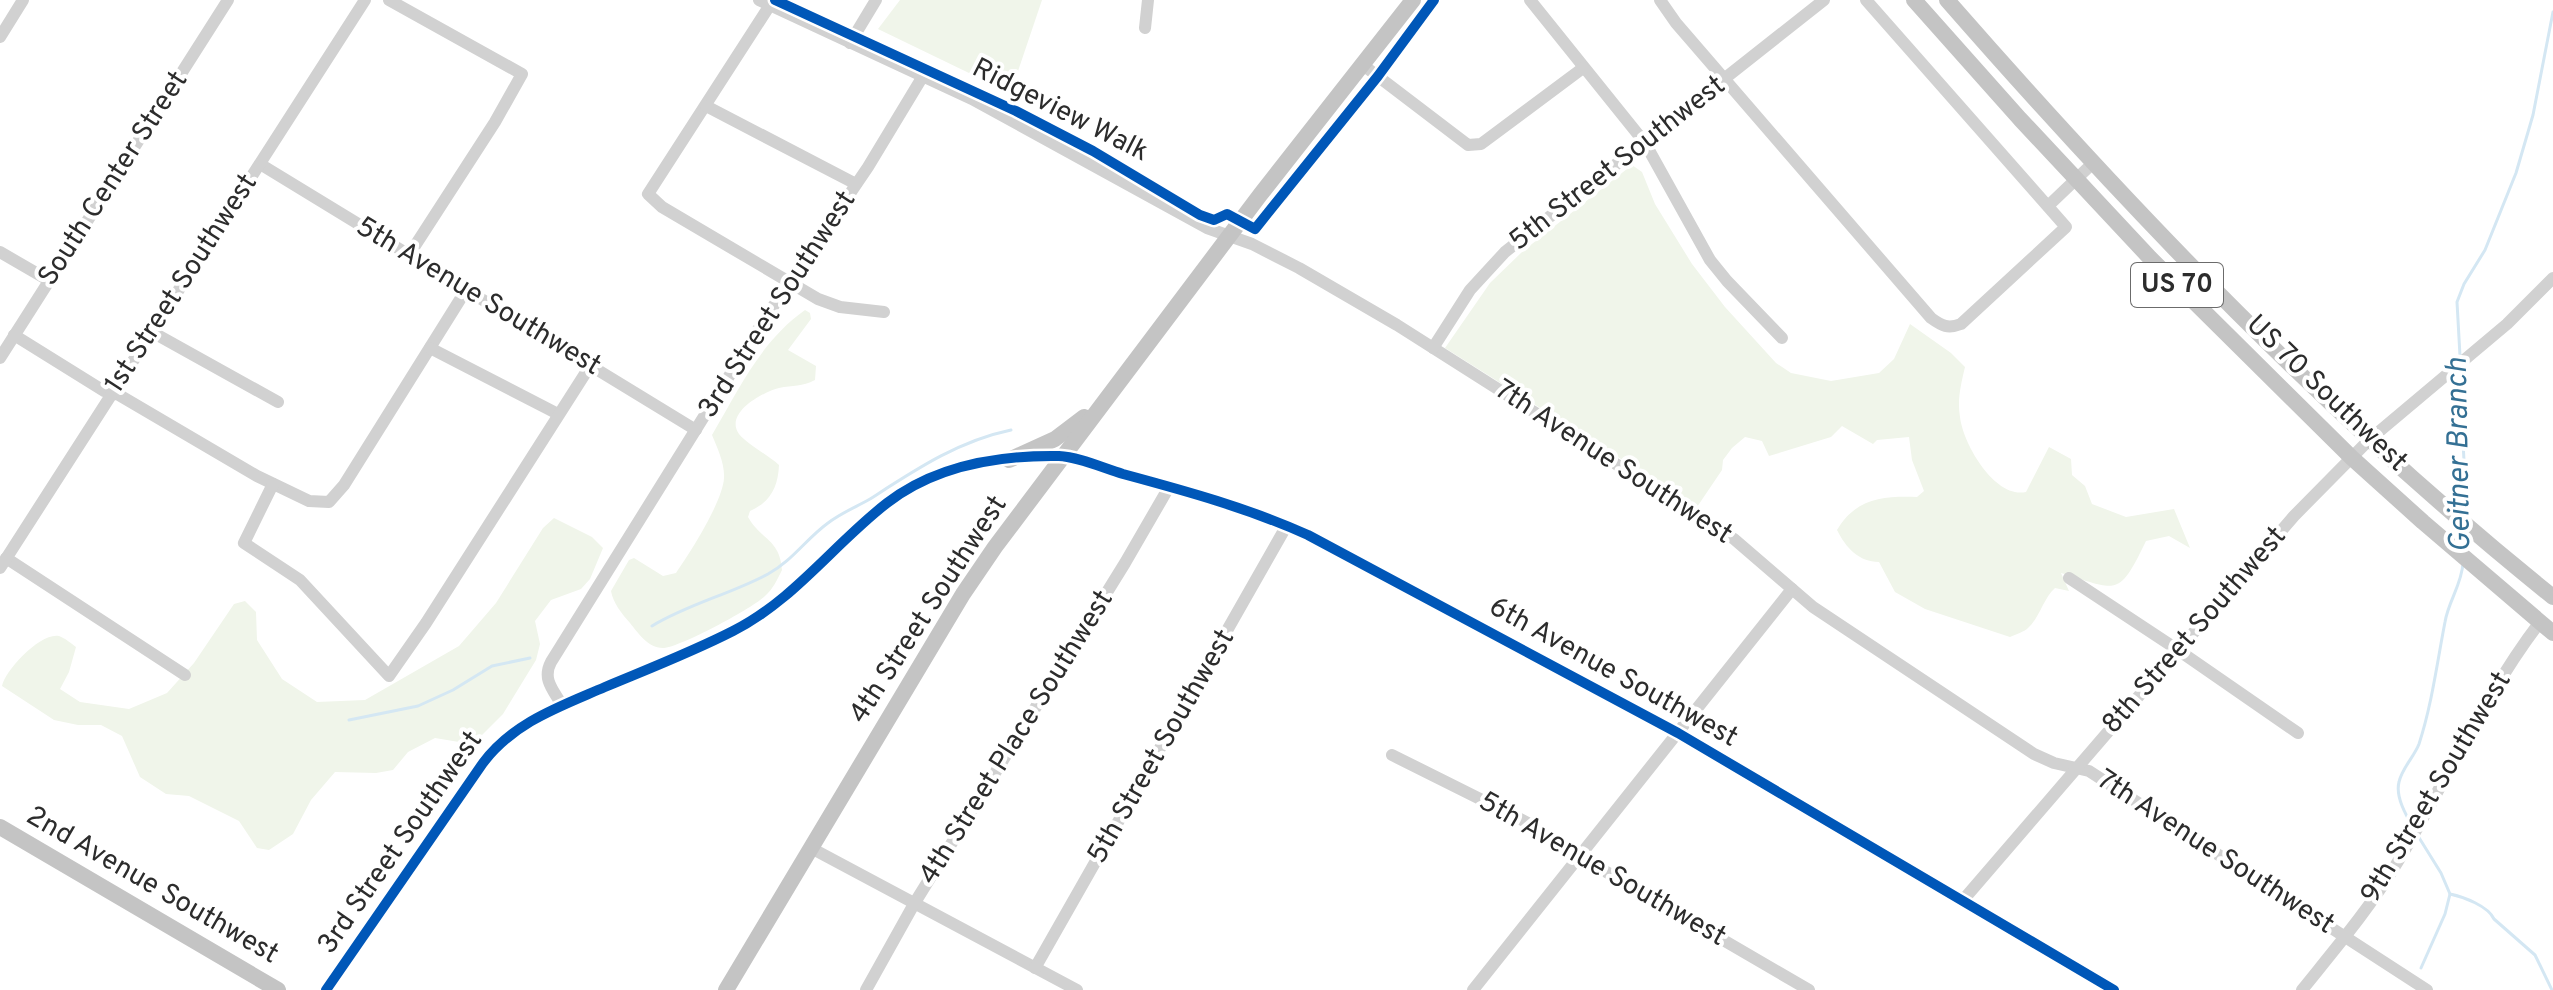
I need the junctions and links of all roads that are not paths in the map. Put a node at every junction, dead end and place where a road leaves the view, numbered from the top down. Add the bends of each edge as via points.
1 (23, 0) edge
2 (228, 0) edge
3 (365, 0) edge
4 (389, 0) edge
5 (876, 0) edge
6 (1148, 0) edge
7 (1413, 0) edge
8 (1530, 0) edge
9 (1660, 0) edge
10 (1824, 0) edge
11 (1866, 0) edge
12 (1914, 0) edge
13 (1947, 0) edge
14 (765, 3) edge
15 (1145, 28) dead end
16 (0, 37) edge
17 (850, 43) junction
18 (1363, 65) junction
19 (1583, 68) junction
20 (923, 76) junction
21 (1725, 80) junction
22 (706, 106) junction
23 (1645, 143) junction
24 (260, 164) junction
25 (2092, 164) junction
26 (2076, 179) junction
27 (856, 184) junction
28 (2048, 206) junction
29 (1230, 237) junction
30 (0, 252) edge
31 (409, 255) junction
32 (2553, 278) edge
33 (50, 281) junction
34 (789, 282) junction
35 (466, 290) junction
36 (884, 312) dead end
37 (152, 332) junction
38 (14, 335) junction
39 (1782, 338) dead end
40 (430, 348) junction
41 (1433, 348) junction
42 (0, 358) edge
43 (590, 366) junction
44 (1115, 389) junction
45 (112, 394) junction
46 (278, 402) dead end
47 (558, 414) junction
48 (696, 430) junction
49 (2369, 440) junction
50 (1062, 456) junction
51 (2352, 458) junction
52 (1009, 460) junction
53 (273, 484) junction
54 (1169, 487) junction
55 (1287, 525) junction
56 (3, 563) edge
57 (2069, 578) dead end
58 (1792, 589) junction
59 (2553, 597) edge
60 (2546, 627) edge
61 (2178, 650) junction
62 (185, 675) dead end
63 (562, 705) junction
64 (1678, 733) junction
65 (2298, 733) dead end
66 (1392, 755) dead end
67 (2077, 767) junction
68 (0, 827) edge
69 (811, 848) junction
70 (1579, 856) junction
71 (1964, 899) junction
72 (914, 904) junction
73 (2345, 936) junction
74 (1035, 968) junction
75 (278, 990) edge
76 (326, 990) edge
77 (726, 990) edge
78 (866, 990) edge
79 (1077, 990) edge
80 (1473, 990) edge
81 (1809, 990) edge
82 (2114, 990) edge
83 (2302, 990) edge
84 (2427, 990) edge

1 - 16 street
2 - 33 street, South Center Street
3 - 24 street, 1st Street Southwest
4 - 31 street via 522,74
5 - 17 street
6 - 15 street
7 - 18 main road, 4th Street Southwest
8 - 19 street
9 - 21 street
10 - 21 street, 5th Street Southwest
11 - 28 street
12 - 26 main road, US 70 Southwest / US 70
13 - 25 main road, US 70 Southwest / US 70
14 - 17 street, 7th Avenue Southwest
14 - 22 street
17 - 20 street, 7th Avenue Southwest
18 - 19 street via 1468,145 1481,144
18 - 29 main road, 4th Street Southwest
19 - 23 street
20 - 27 street, 3rd Street Southwest
20 - 29 street, 7th Avenue Southwest
21 - 23 street, 5th Street Southwest
21 - 28 street via 1944,327 1961,324 2066,227
22 - 27 street
22 - 34 street via 648,194
23 - 39 street via 1710,260
23 - 41 street, 5th Street Southwest via 1505,252 1470,290
24 - 31 street, 5th Avenue Southwest
24 - 37 street, 1st Street Southwest
25 - 26 street
25 - 49 main road, US 70 Southwest / US 70 via 2245,323
26 - 28 street
26 - 51 main road, US 70 Southwest / US 70
27 - 34 street, 3rd Street Southwest
29 - 41 street, 7th Avenue Southwest via 1299,268
29 - 44 main road, 4th Street Southwest
30 - 33 street
31 - 35 street, 5th Avenue Southwest
32 - 49 street, 8th Street Southwest via 2507,324
33 - 38 street, South Center Street
34 - 36 street via 840,307
34 - 48 street, 3rd Street Southwest
35 - 40 street
35 - 43 street, 5th Avenue Southwest
37 - 45 street, 1st Street Southwest
37 - 46 street
38 - 42 street, South Center Street
38 - 45 street
40 - 47 street
40 - 53 street via 329,502 309,501
41 - 58 street, 7th Avenue Southwest via 1734,539
43 - 47 street
43 - 48 street, 5th Avenue Southwest
44 - 50 main road, 4th Street Southwest
44 - 52 main road via 1065,432
45 - 53 street
45 - 56 street, 1st Street Southwest
47 - 53 street via 389,676 300,580 244,543
48 - 63 street, 3rd Street Southwest via 551,662 546,675
49 - 51 street, 8th Street Southwest
49 - 59 main road, US 70 Southwest / US 70
50 - 52 street
50 - 54 street, 6th Avenue Southwest
50 - 69 main road, 4th Street Southwest via 963,594
51 - 60 main road, US 70 Southwest / US 70
51 - 61 street, 8th Street Southwest via 2294,516
52 - 63 street via 972,464 922,480 884,506 751,621
54 - 55 street, 6th Avenue Southwest
54 - 72 street, 4th Street Place Southwest
55 - 64 street, 6th Avenue Southwest
55 - 74 street, 5th Street Southwest
56 - 62 street
57 - 61 street
58 - 64 street
58 - 67 street, 7th Avenue Southwest via 1858,639 2034,754
60 - 73 street, 9th Street Southwest via 2500,679 2395,867
61 - 65 street
61 - 67 street, 8th Street Southwest
63 - 76 street, 3rd Street Southwest via 519,727 491,753
64 - 70 street
64 - 71 street, 6th Avenue Southwest
66 - 70 street, 5th Avenue Southwest via 1528,823
67 - 71 street, 8th Street Southwest
67 - 73 street, 7th Avenue Southwest
68 - 75 main road, 2nd Avenue Southwest
69 - 72 street
69 - 77 main road, 4th Street Southwest
70 - 80 street
70 - 81 street, 5th Avenue Southwest
71 - 82 street, 6th Avenue Southwest
72 - 74 street
72 - 78 street, 4th Street Place Southwest
73 - 83 street, 9th Street Southwest
73 - 84 street, 7th Avenue Southwest
74 - 79 street

